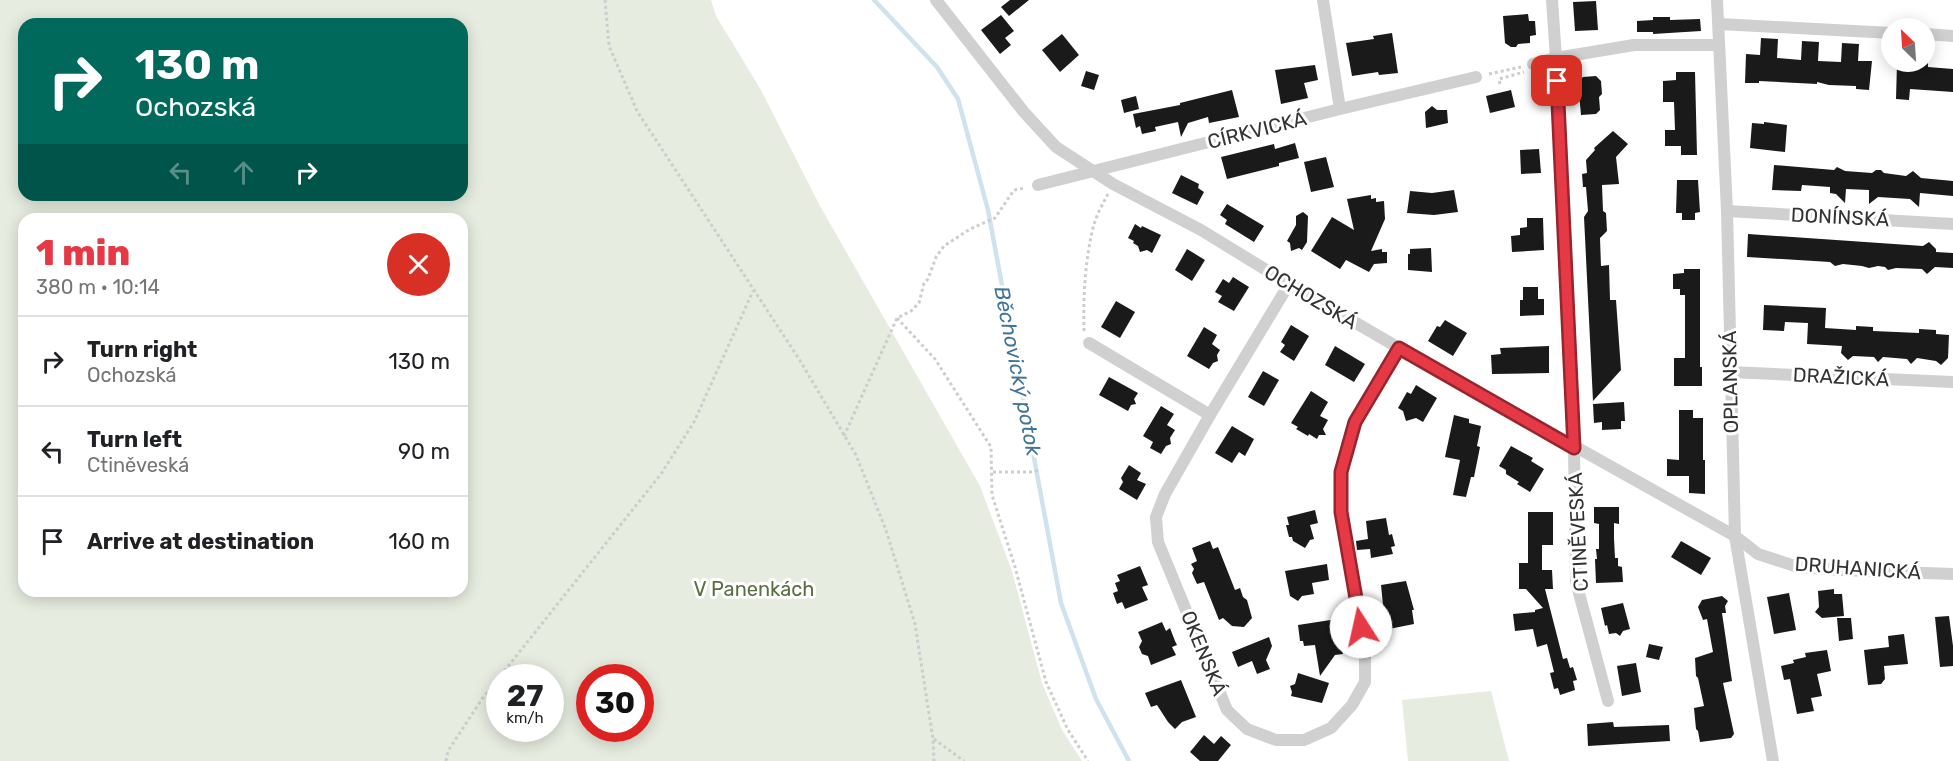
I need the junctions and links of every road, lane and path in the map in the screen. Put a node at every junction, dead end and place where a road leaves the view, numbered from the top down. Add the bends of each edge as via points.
1 (605, 0) edge
2 (936, 0) edge
3 (1323, 0) edge
4 (1552, 0) edge
5 (1717, 0) edge
6 (1719, 24) junction
7 (1881, 32) edge
8 (1935, 35) edge
9 (1953, 36) edge
10 (1719, 45) junction
11 (1556, 58) junction
12 (1533, 64) joint
13 (1476, 77) joint
14 (1340, 109) junction
15 (1092, 171) junction
16 (1113, 184) junction
17 (1038, 185) joint
18 (1727, 211) junction
19 (1953, 224) edge
20 (1288, 284) junction
21 (753, 290) junction
22 (897, 318) junction
23 (1089, 343) joint
24 (1399, 348) junction
25 (1730, 372) junction
26 (1953, 382) edge
27 (1209, 415) junction
28 (844, 436) junction
29 (1574, 448) junction
30 (1041, 470) dead end
31 (993, 472) junction
32 (1735, 536) junction
33 (1953, 574) edge
34 (1608, 701) dead end
35 (933, 739) junction
36 (446, 761) edge
37 (934, 761) edge
38 (964, 761) edge
39 (1088, 761) edge
40 (1773, 761) edge

1 - 21 path via 609,46 637,111
2 - 15 street, OCHOZSKÁ via 1023,111 1056,147
3 - 14 street
4 - 11 street, CTINĚVESKÁ
5 - 6 street, OPLANSKÁ
6 - 7 street
6 - 10 street, OPLANSKÁ
8 - 9 street
10 - 11 street via 1634,45
10 - 18 street, OPLANSKÁ
11 - 12 street
11 - 29 street, CTINĚVESKÁ
12 - 13 path
13 - 14 street, CÍRKVICKÁ
14 - 15 street, CÍRKVICKÁ
15 - 16 street, OCHOZSKÁ
15 - 17 street, CÍRKVICKÁ
16 - 20 street, OCHOZSKÁ via 1201,230
16 - 23 path via 1093,227 1090,243 1084,310 1084,331
17 - 22 path via 1014,190 995,218 944,246 924,283 919,303
18 - 19 street, DONÍNSKÁ
18 - 25 street, OPLANSKÁ
20 - 24 street, OCHOZSKÁ
20 - 27 street, OKENSKÁ
21 - 28 path
21 - 36 path via 694,422 661,474 482,699
22 - 28 path
22 - 31 path via 935,359 991,447
23 - 27 street
24 - 27 street, OKENSKÁ via 1355,422 1341,472 1341,512 1365,650 1365,682 1352,705 1331,728 1304,740 1276,740 1247,729 1227,710 1158,542 1156,517 1165,494
24 - 29 street, OCHOZSKÁ
25 - 26 street, DRAŽICKÁ
25 - 32 street, OPLANSKÁ
28 - 35 path via 856,455 886,530 915,624
29 - 32 street, OCHOZSKÁ
29 - 34 street, CTINĚVESKÁ via 1576,582
30 - 31 path
31 - 39 path via 992,495 1046,682 1068,730
32 - 33 street, DRUHANICKÁ via 1758,554 1798,567
32 - 40 street, OPLANSKÁ
35 - 37 path
35 - 38 path

